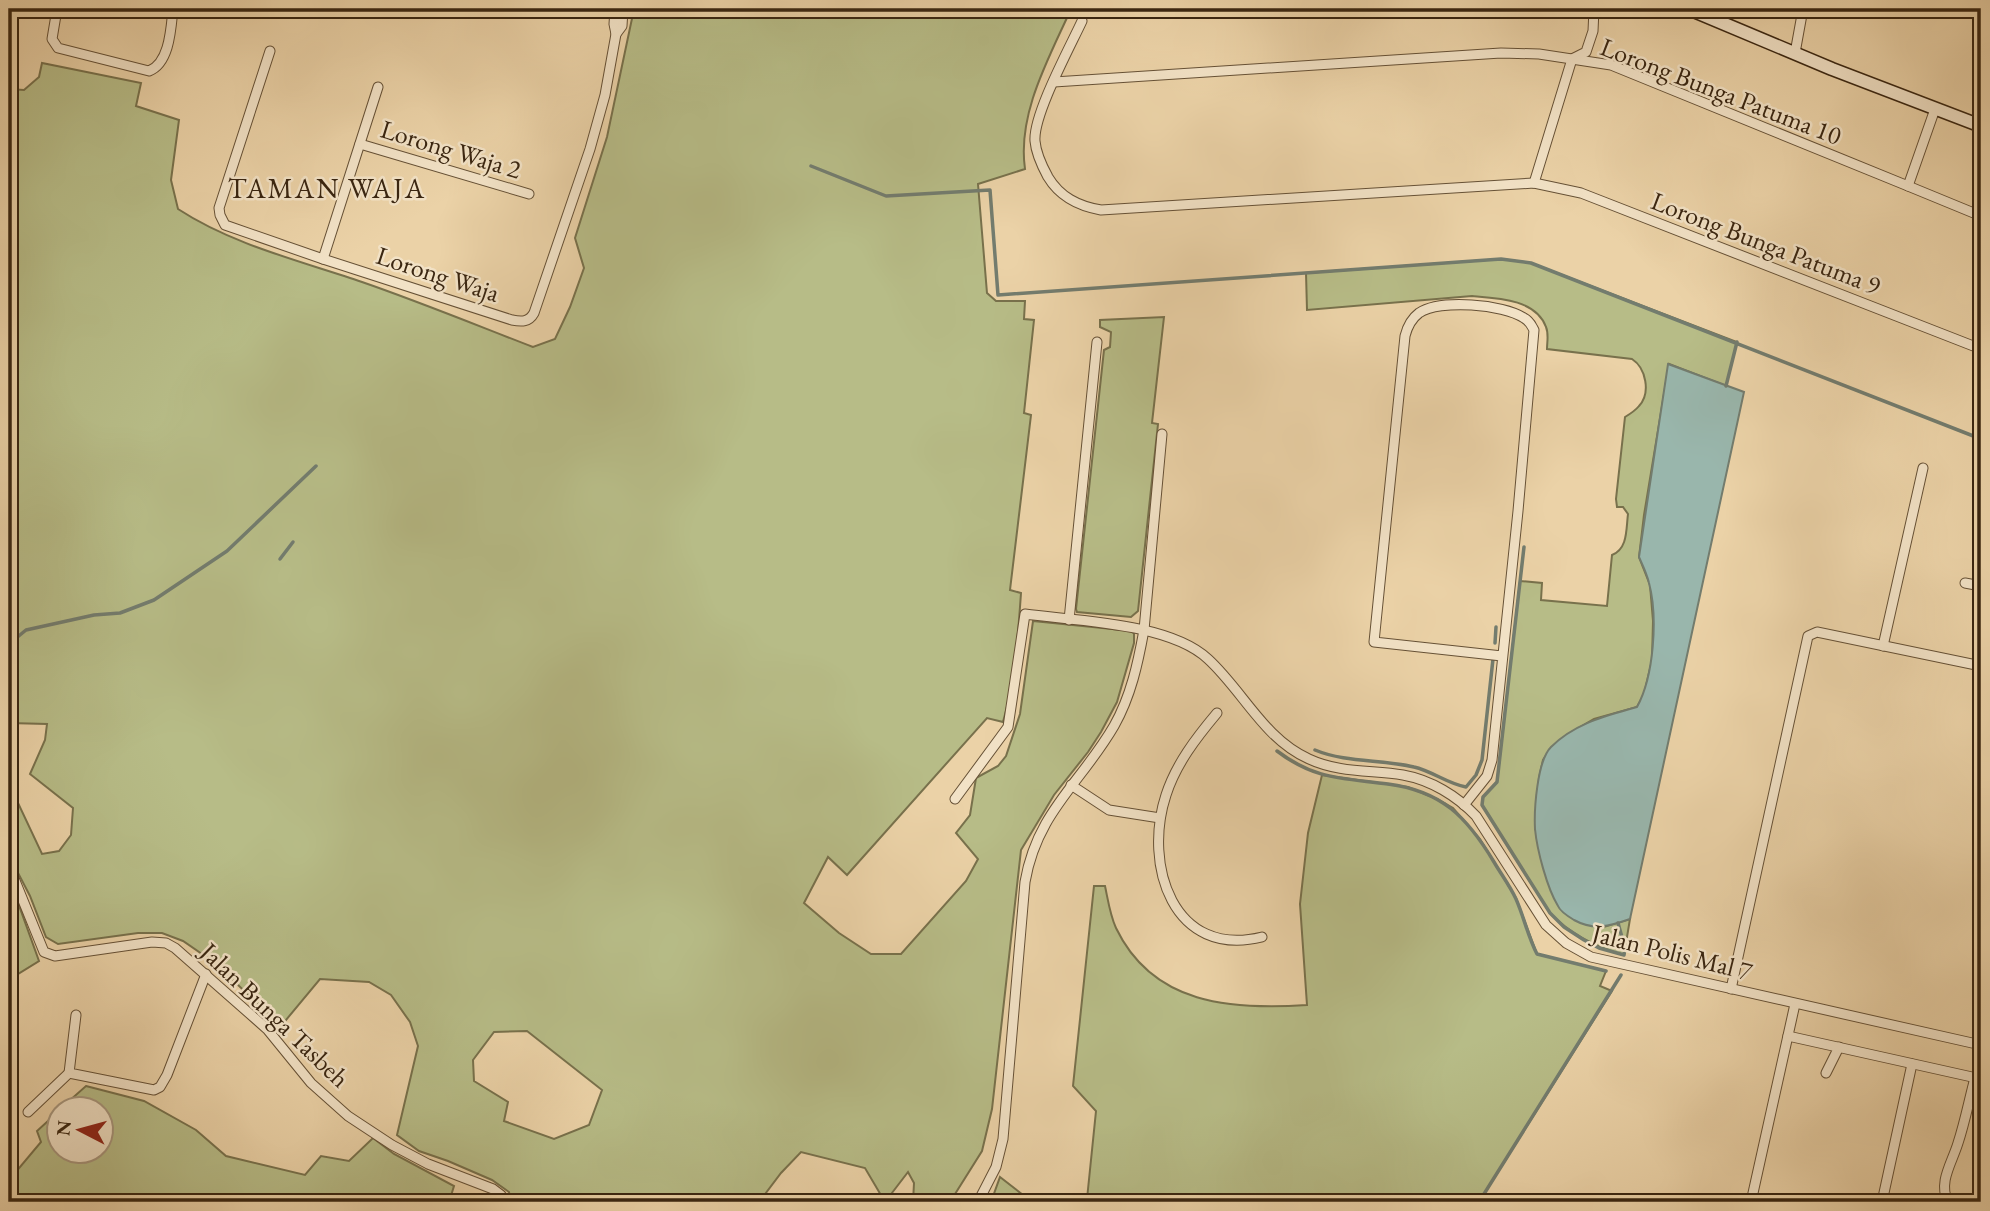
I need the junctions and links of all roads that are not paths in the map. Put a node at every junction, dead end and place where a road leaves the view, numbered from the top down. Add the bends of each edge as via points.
1 (57, 9) edge
2 (180, 9) edge
3 (615, 9) edge
4 (623, 9) edge
5 (1594, 9) edge
6 (1689, 9) edge
7 (1803, 9) edge
8 (174, 13) edge
9 (1083, 21) dead end
10 (616, 34) junction
11 (270, 51) dead end
12 (1795, 54) junction
13 (1572, 59) junction
14 (1054, 82) junction
15 (378, 87) dead end
16 (1935, 109) junction
17 (1981, 126) edge
18 (360, 144) junction
19 (1534, 184) junction
20 (1908, 186) junction
21 (529, 194) dead end
22 (1981, 216) edge
23 (323, 259) junction
24 (1097, 342) dead end
25 (1981, 349) edge
26 (1162, 434) dead end
27 (1923, 468) dead end
28 (1965, 583) dead end
29 (1981, 586) edge
30 (1069, 620) junction
31 (1144, 629) junction
32 (1884, 646) junction
33 (1502, 656) junction
34 (1981, 666) edge
35 (1217, 713) dead end
36 (1071, 785) junction
37 (955, 799) dead end
38 (1465, 805) junction
39 (1160, 818) junction
40 (9, 866) edge
41 (1262, 937) dead end
42 (206, 974) junction
43 (1731, 989) junction
44 (1795, 1004) junction
45 (76, 1015) dead end
46 (1788, 1036) junction
47 (1981, 1045) edge
48 (1839, 1047) junction
49 (1912, 1064) junction
50 (69, 1073) junction
51 (1826, 1073) dead end
52 (1978, 1079) edge
53 (28, 1112) dead end
54 (503, 1202) edge
55 (978, 1202) edge
56 (1751, 1202) edge
57 (1882, 1202) edge
58 (1948, 1202) edge

1 - 8 street via 52,39 58,48 142,71 155,69 164,57
2 - 8 street
3 - 10 street, Lorong Waja
4 - 10 street, Lorong Waja via 622,26
5 - 13 street via 1586,52
6 - 12 street
7 - 12 street
9 - 14 street, Lorong Bunga Patuma 9
10 - 23 street, Lorong Waja via 590,149 531,318 512,320
11 - 23 street, Lorong Waja via 220,215 228,227
12 - 16 street
13 - 14 street, Lorong Bunga Patuma 10 via 1502,53
13 - 19 street
13 - 20 street, Lorong Bunga Patuma 10 via 1611,65
14 - 19 street, Lorong Bunga Patuma 9 via 1036,127 1038,155 1059,191 1083,207 1101,210
15 - 18 street
16 - 17 street
16 - 20 street
18 - 21 street, Lorong Waja 2
18 - 23 street
19 - 25 street, Lorong Bunga Patuma 9 via 1581,193
20 - 22 street, Lorong Bunga Patuma 10
24 - 30 street
26 - 31 street
27 - 32 street
28 - 29 street
30 - 31 street, Jalan Polis Mal 7
30 - 37 street, Jalan Polis Mal 7 via 1025,614 1009,727
31 - 36 street via 1123,709
31 - 38 street, Jalan Polis Mal 7 via 1183,641 1207,658 1296,753 1322,765 1405,775 1447,792
32 - 34 street
32 - 43 street via 1817,632 1807,639
33 - 33 street via 1534,330 1524,317 1495,308 1453,305 1428,309 1413,318 1403,346 1374,642
33 - 38 street via 1492,760 1487,776
35 - 39 street via 1174,775
36 - 39 street via 1109,810
36 - 55 street via 1045,823 1028,866 1003,1139 996,1167
38 - 43 street, Jalan Polis Mal 7 via 1536,912 1566,943 1591,957
39 - 41 street via 1162,869 1183,917 1198,932 1216,939 1238,942
40 - 42 street, Jalan Bunga Tasbeh via 44,952 55,956 166,943
42 - 50 street via 160,1087 148,1090
42 - 54 street, Jalan Bunga Tasbeh via 267,1030 311,1083 348,1116 428,1164 493,1189
43 - 44 street, Jalan Polis Mal 7
44 - 46 street
44 - 47 street, Jalan Polis Mal 7
45 - 50 street
46 - 48 street
46 - 56 street
48 - 49 street
48 - 51 street
49 - 52 street
49 - 57 street
50 - 53 street
52 - 58 street via 1945,1179

